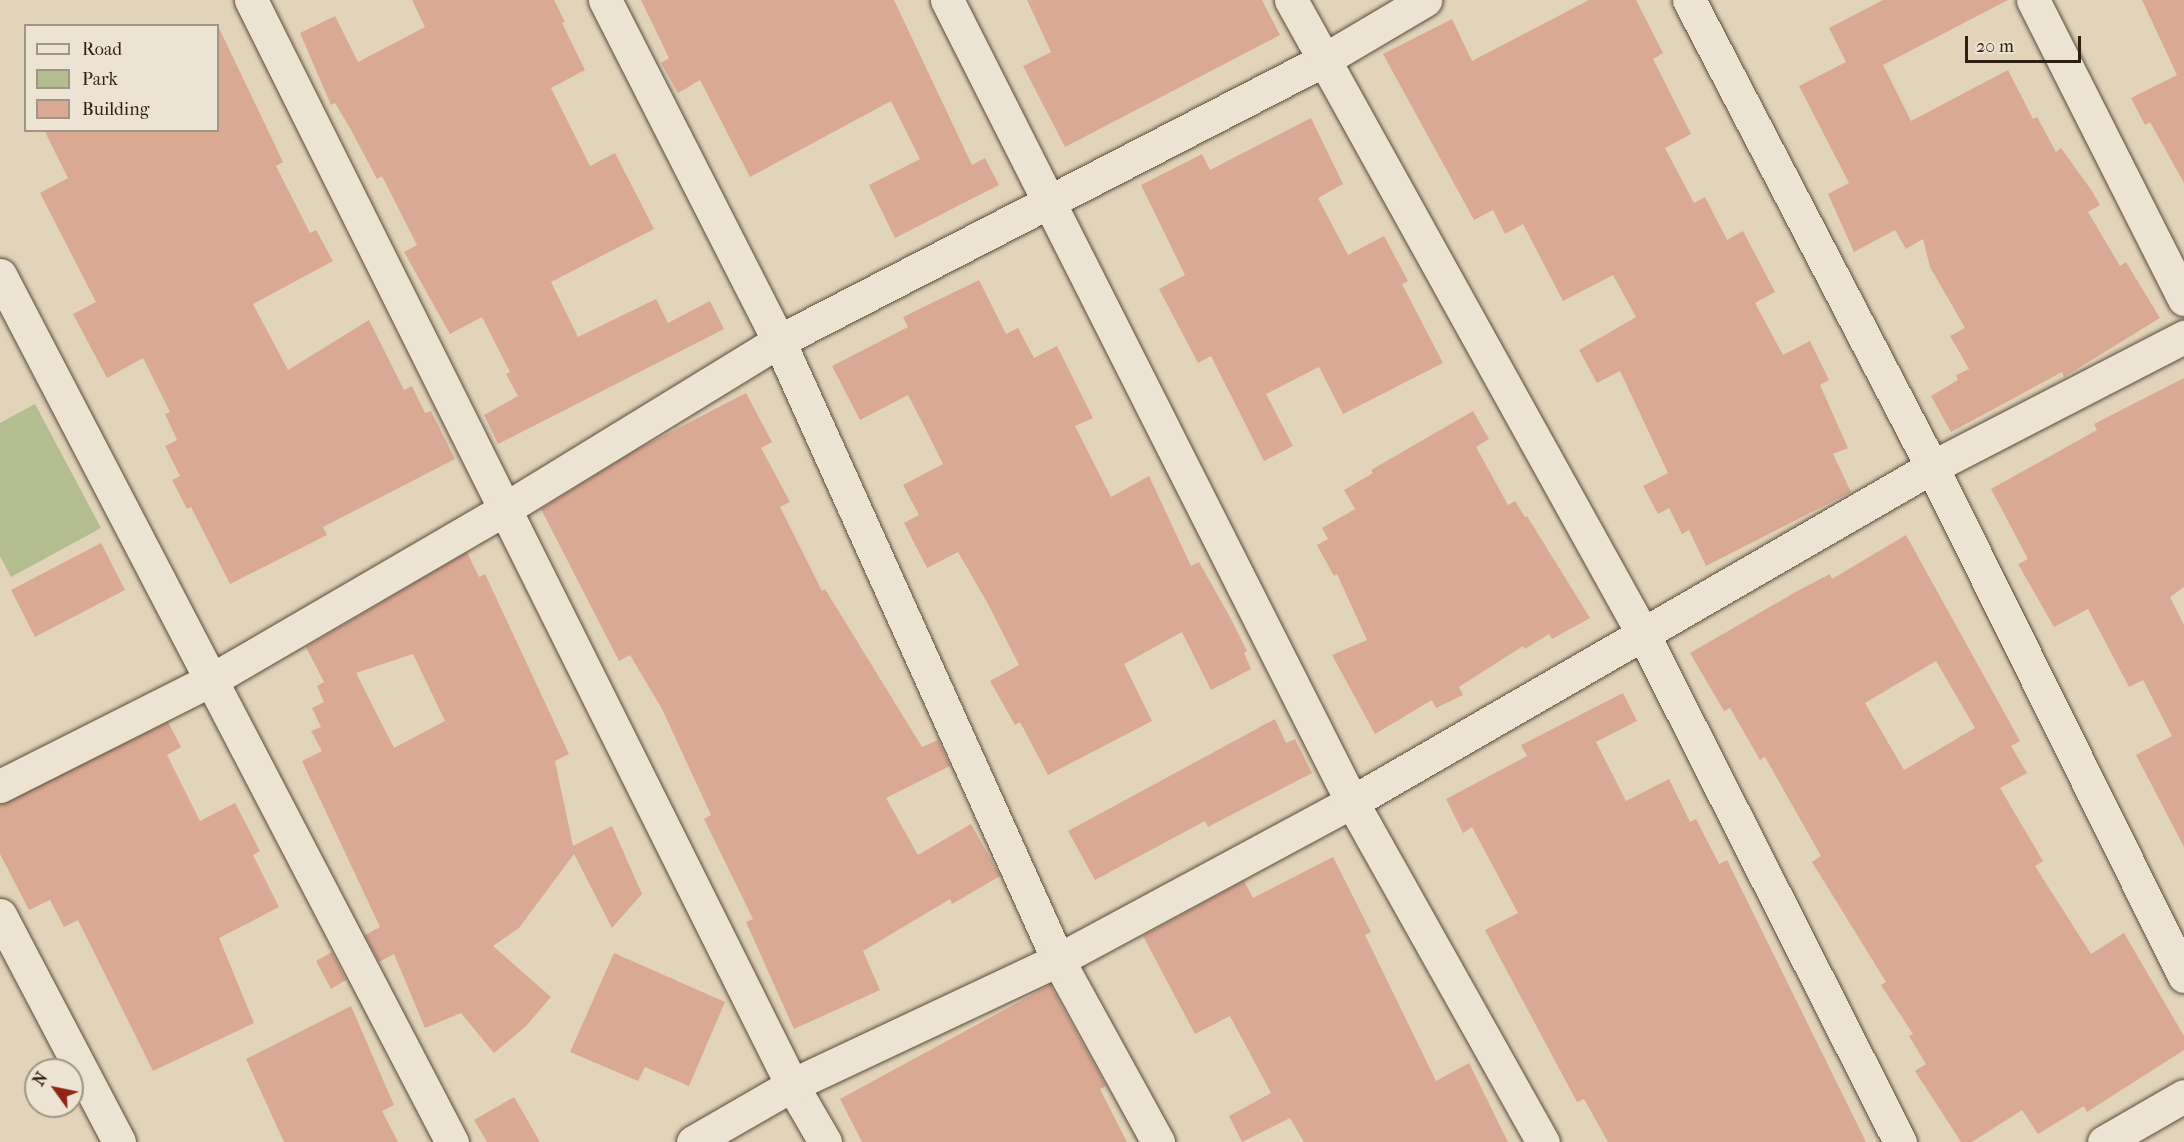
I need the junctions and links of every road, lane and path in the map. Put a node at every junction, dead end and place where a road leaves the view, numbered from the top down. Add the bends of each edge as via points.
1 (251, 0) edge
2 (605, 0) edge
3 (947, 0) edge
4 (1291, 0) edge
5 (1425, 0) edge
6 (1689, 0) edge
7 (2033, 0) edge
8 (1322, 61) junction
9 (1046, 202) junction
10 (0, 275) edge
11 (2184, 299) edge
12 (2184, 338) edge
13 (779, 340) junction
14 (1932, 467) junction
15 (503, 510) junction
16 (1644, 636) junction
17 (213, 679) junction
18 (0, 786) edge
19 (1352, 802) junction
20 (0, 915) edge
21 (1058, 960) junction
22 (2184, 976) edge
23 (792, 1085) junction
24 (2184, 1096) edge
25 (119, 1142) edge
26 (452, 1142) edge
27 (693, 1142) edge
28 (825, 1142) edge
29 (1158, 1142) edge
30 (1543, 1142) edge
31 (1900, 1142) edge
32 (2104, 1142) edge

1 - 15 street
2 - 13 street
3 - 9 street
4 - 8 street
5 - 8 street
6 - 14 street
7 - 11 street
8 - 9 street
8 - 16 street
9 - 13 street
9 - 19 street
10 - 17 street
12 - 14 street
13 - 15 street
13 - 21 street
14 - 16 street
14 - 22 street
15 - 17 street
15 - 23 street
16 - 19 street
16 - 31 street
17 - 18 street
17 - 26 street
19 - 21 street
19 - 30 street
20 - 25 street
21 - 23 street
21 - 29 street
23 - 27 street
23 - 28 street
24 - 32 street

